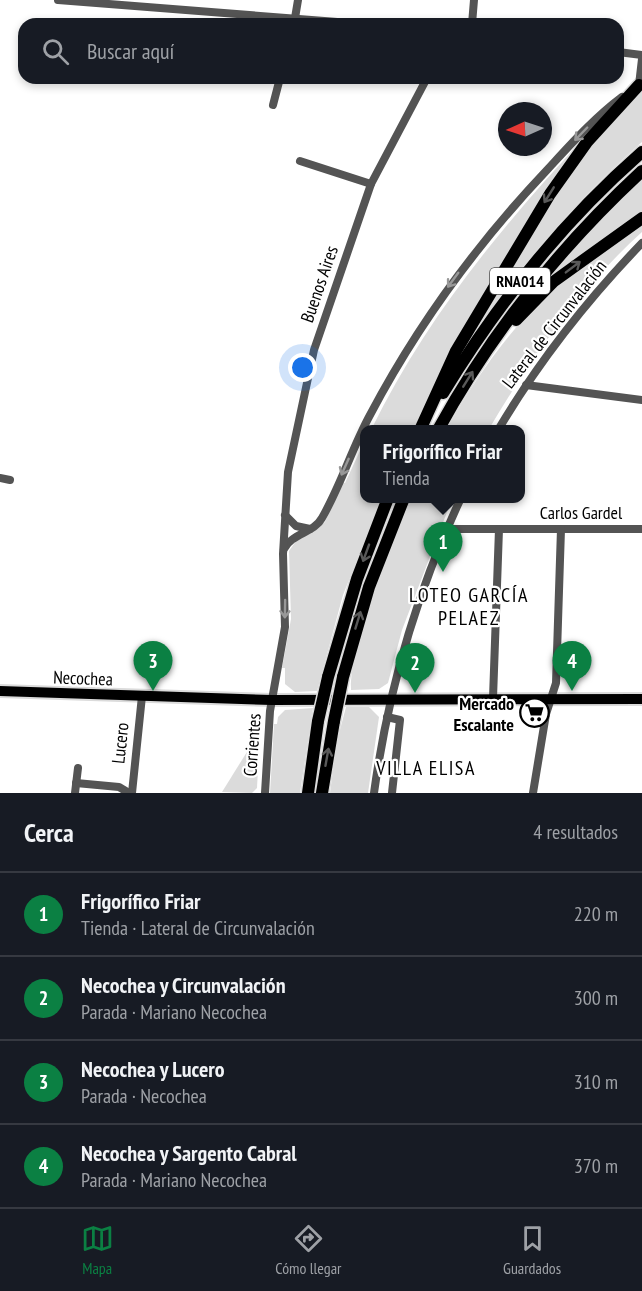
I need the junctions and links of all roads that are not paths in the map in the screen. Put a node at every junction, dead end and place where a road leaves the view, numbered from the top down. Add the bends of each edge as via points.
1 (58, 0) edge
2 (64, 0) edge
3 (298, 0) edge
4 (474, 0) edge
5 (262, 18) edge
6 (295, 18) edge
7 (472, 18) edge
8 (624, 53) edge
9 (642, 57) edge
10 (278, 84) edge
11 (424, 84) edge
12 (641, 84) edge
13 (273, 105) dead end
14 (642, 152) edge
15 (300, 161) dead end
16 (642, 171) edge
17 (371, 184) junction
18 (642, 218) edge
19 (642, 243) edge
20 (486, 351) junction
21 (526, 385) junction
22 (642, 400) edge
23 (365, 425) edge
24 (423, 425) edge
25 (423, 425) edge
26 (440, 425) edge
27 (501, 425) edge
28 (360, 435) edge
29 (0, 478) edge
30 (10, 480) dead end
31 (386, 503) edge
32 (402, 503) edge
33 (459, 503) edge
34 (285, 515) junction
35 (310, 529) junction
36 (447, 529) junction
37 (499, 529) junction
38 (561, 529) junction
39 (642, 529) edge
40 (284, 551) junction
41 (0, 691) edge
42 (142, 696) junction
43 (391, 698) junction
44 (493, 698) junction
45 (552, 698) junction
46 (642, 699) edge
47 (272, 700) junction
48 (387, 717) junction
49 (78, 768) dead end
50 (76, 783) junction
51 (75, 793) edge
52 (130, 793) edge
53 (265, 793) edge
54 (308, 793) edge
55 (322, 793) edge
56 (375, 793) edge
57 (392, 793) edge
58 (533, 793) edge

1 - 2 street
2 - 5 street
3 - 6 street
4 - 7 street
8 - 9 street
9 - 12 street
10 - 13 street
11 - 17 street, Buenos Aires
12 -> 23 street via 570,145 499,222 453,280
12 -> 24 highway via 587,142 550,194 456,351
14 - 25 highway, RNA014 via 575,217 518,284 461,363
15 - 17 street
16 - 20 highway, RNA014 via 563,251
17 - 34 street, Buenos Aires via 314,350 288,472
20 -> 18 highway via 553,282
19 - 21 street, Lateral de Circunvalación via 584,307
26 -> 20 highway, RNA014
21 - 22 street
21 - 27 street, Lateral de Circunvalación
28 -> 35 street via 322,518
29 - 30 street
31 -> 54 highway, bridge via 357,579 328,677
55 -> 32 highway, bridge via 343,677 371,579
33 - 36 street
34 - 35 street via 296,526
34 - 40 street, Buenos Aires
35 - 40 street via 292,539
36 - 37 street, Carlos Gardel
36 - 43 street via 418,604
37 - 38 street, Carlos Gardel
37 - 44 street
38 - 39 street, Carlos Gardel
38 - 45 street via 556,683
40 -> 47 street, Corrientes via 285,627
41 - 42 main road, Necochea
42 - 47 main road, Necochea
42 - 52 street, Lucero
43 - 44 main road, Necochea
43 - 47 main road, Necochea
43 - 48 street
44 - 45 main road, Necochea
45 - 46 main road, Necochea
45 - 58 street
47 - 53 street, Corrientes
48 - 56 street
48 - 57 street via 400,720
49 - 50 street
50 - 51 street
50 - 52 street via 119,787

